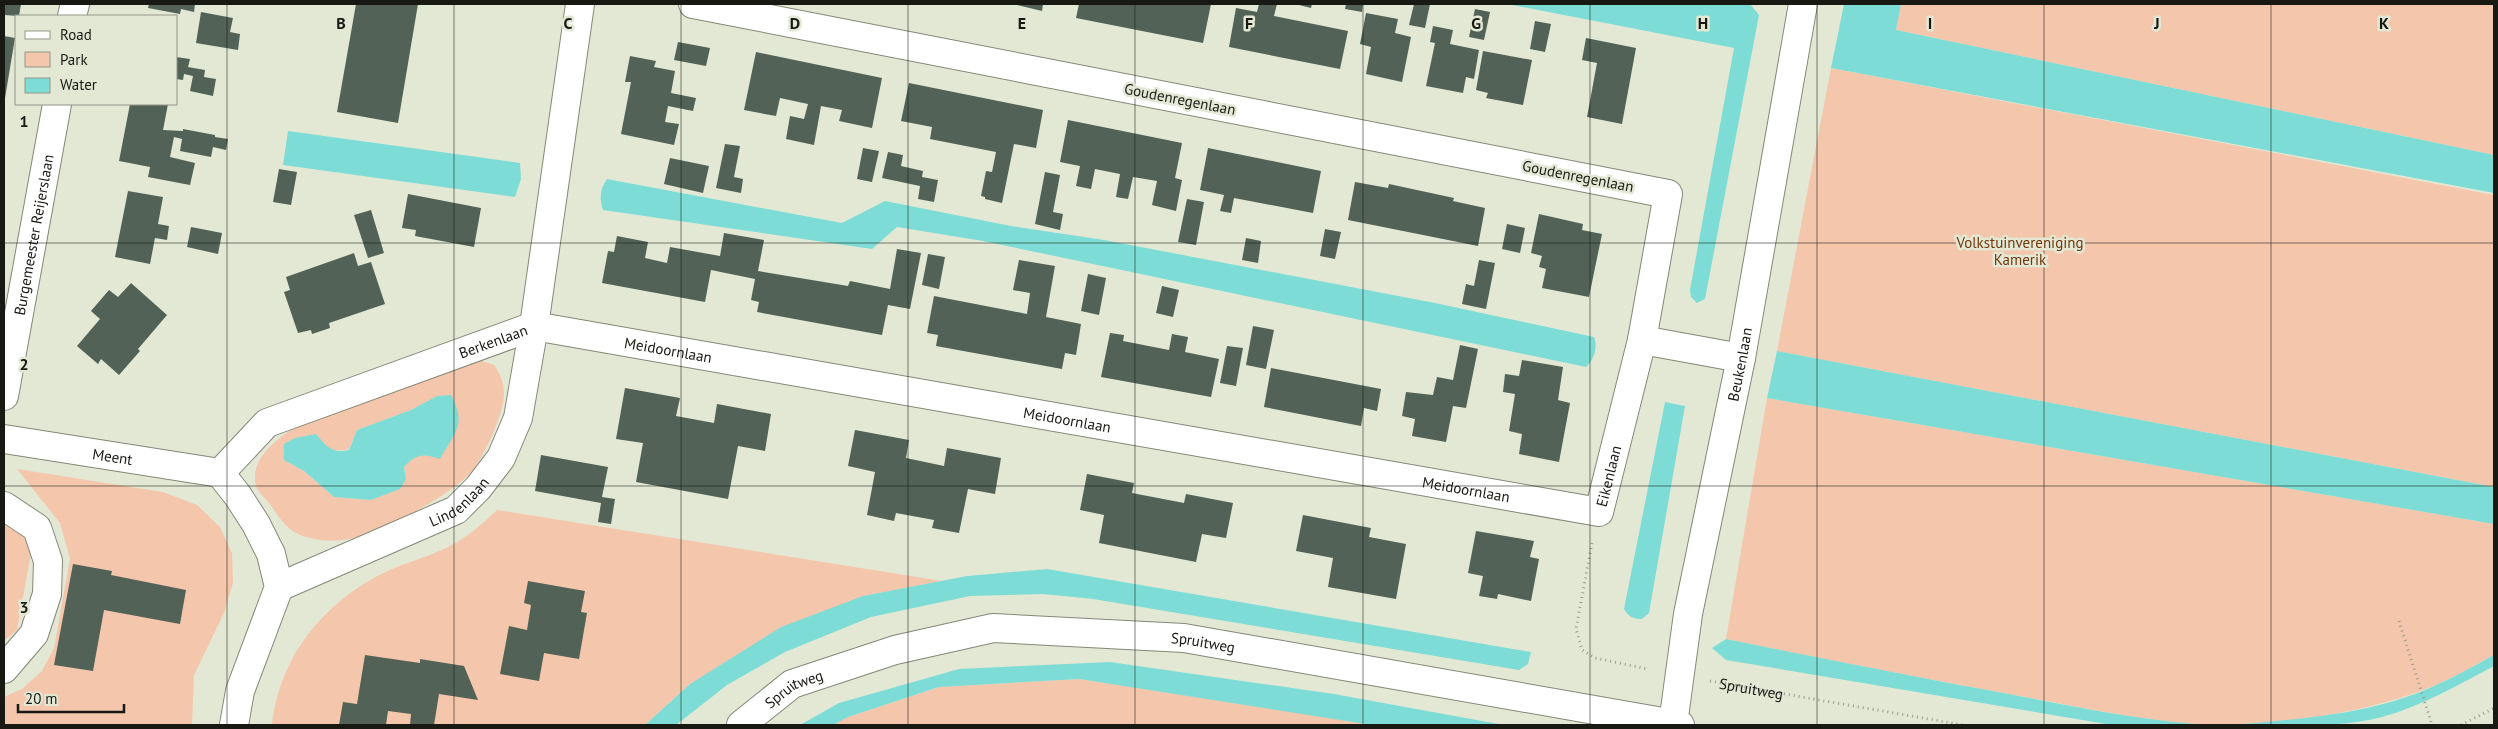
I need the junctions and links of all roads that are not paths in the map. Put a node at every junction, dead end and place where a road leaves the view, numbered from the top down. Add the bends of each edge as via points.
1 (580, 4) edge
2 (693, 4) edge
3 (1803, 4) edge
4 (57, 105) edge
5 (1668, 194) joint
6 (534, 326) junction
7 (1642, 340) junction
8 (1741, 358) junction
9 (4, 396) edge
10 (4, 439) edge
11 (220, 474) junction
12 (4, 506) edge
13 (1599, 512) joint
14 (280, 587) junction
15 (4, 669) edge
16 (234, 725) edge
17 (741, 725) edge
18 (1677, 725) edge

1 - 6 street, Berkenlaan
2 - 5 street, Goudenregenlaan
3 - 8 street, Beukenlaan
4 - 9 street, Burgemeester Reijerslaan
5 - 7 street, Eikenlaan
6 - 11 street, Berkenlaan via 268,423
6 - 13 street, Meidoornlaan
6 - 14 street, Lindenlaan via 518,418 501,458 478,488 456,510
7 - 8 street
7 - 13 street, Eikenlaan
8 - 18 street, Beukenlaan via 1688,614 1678,675
10 - 11 street, Meent
11 - 14 street via 260,531 271,554
12 - 15 street via 37,528 48,561 47,594 34,634
14 - 16 street via 240,691
17 - 18 street, Spruitweg via 792,684 895,650 993,628 1184,638

